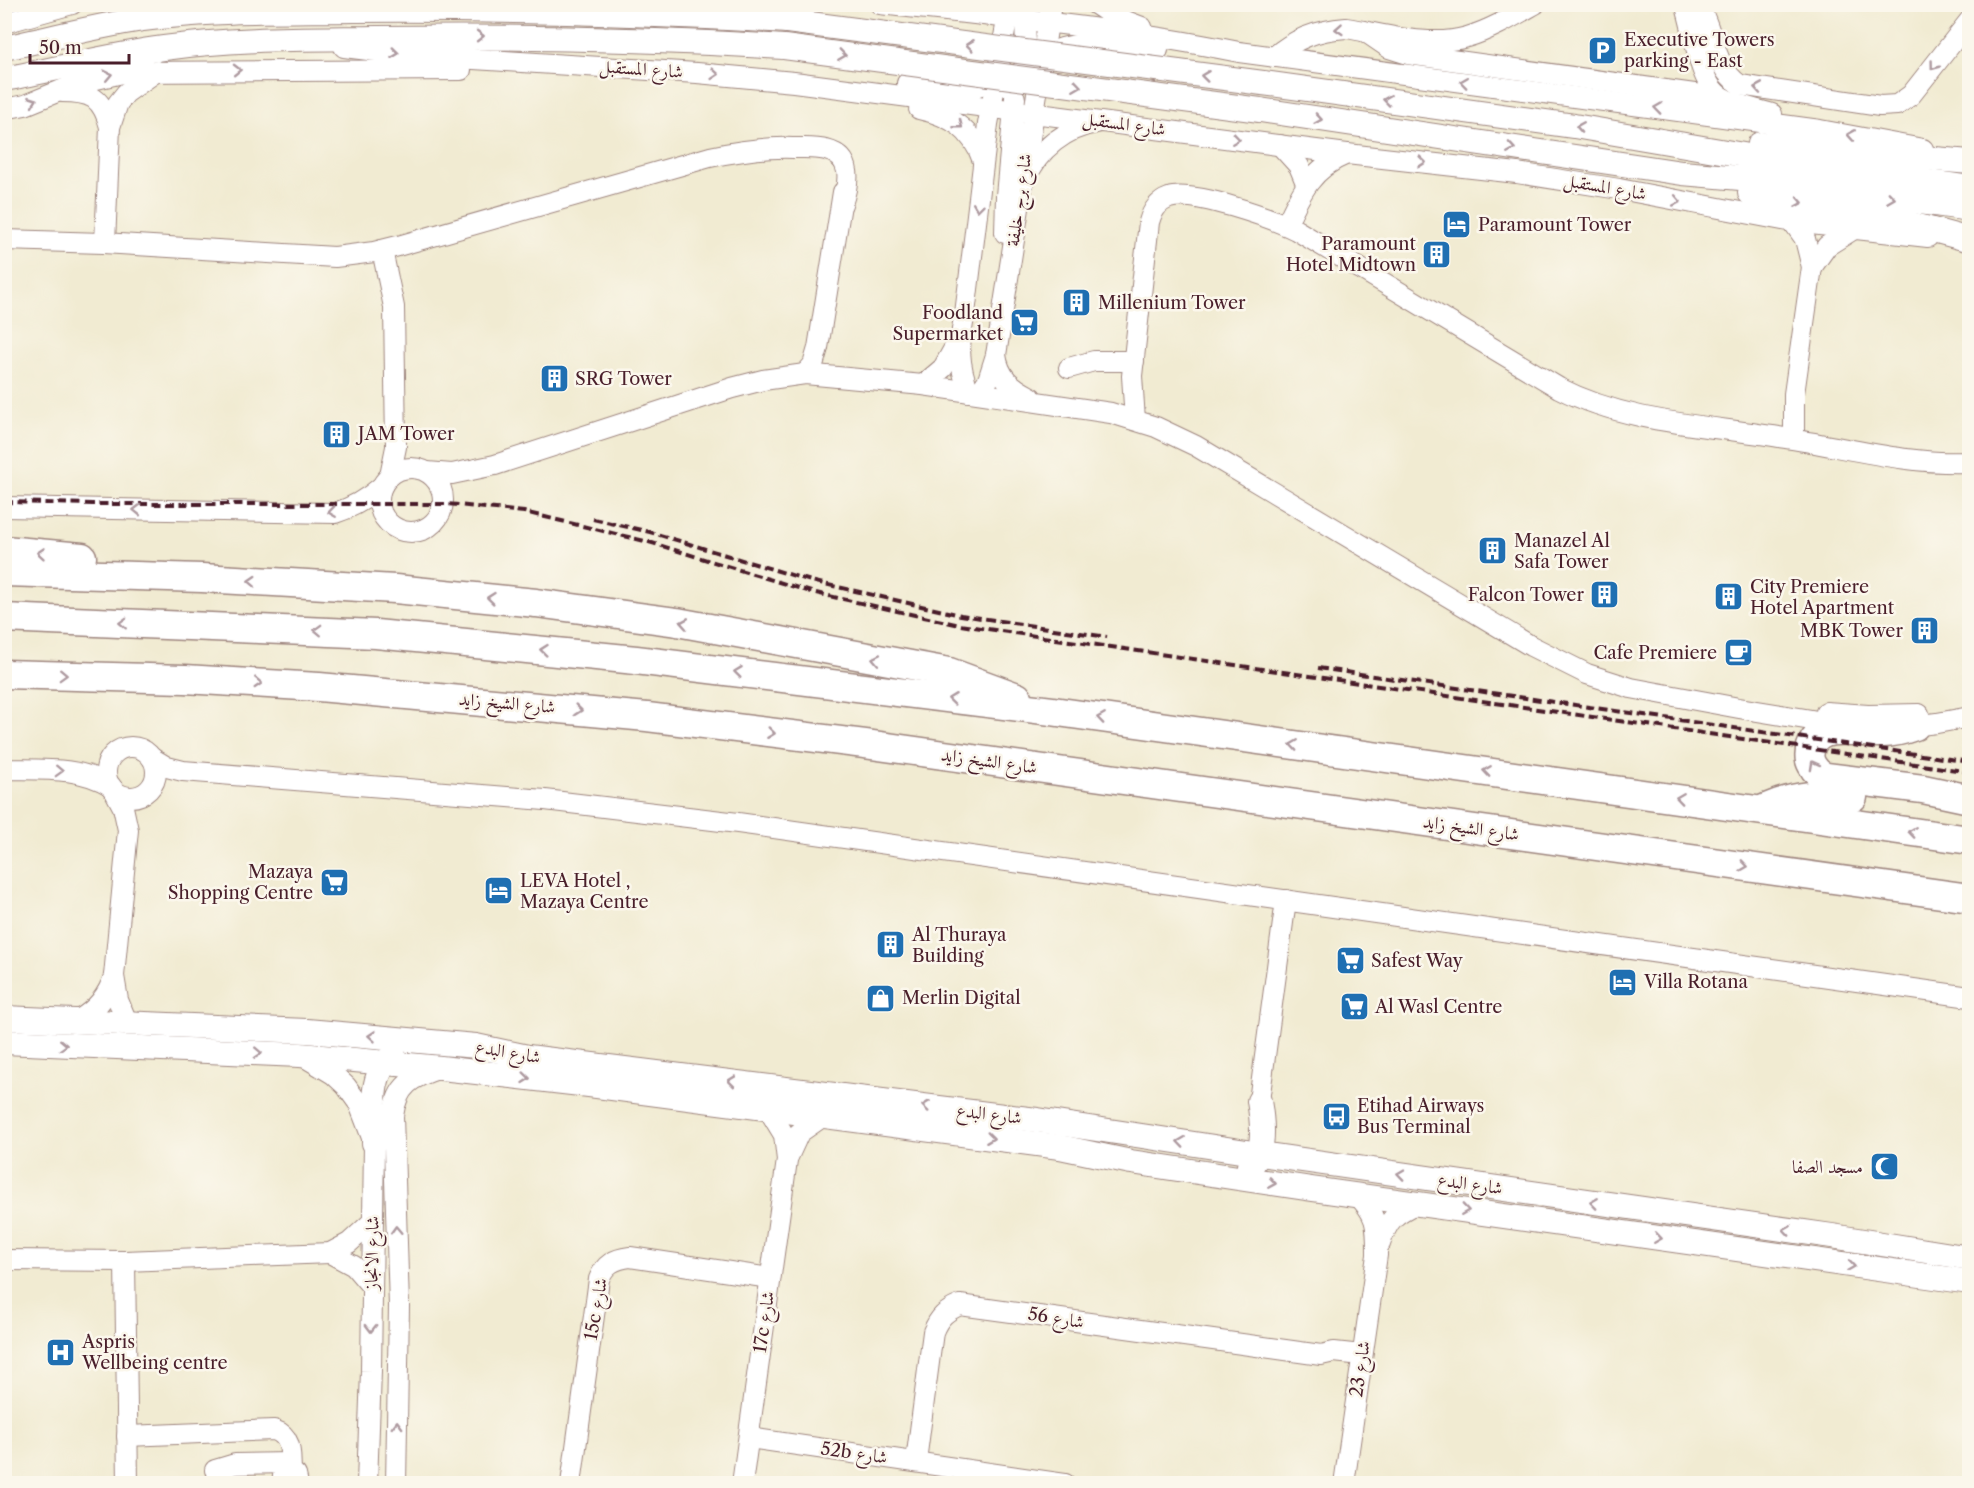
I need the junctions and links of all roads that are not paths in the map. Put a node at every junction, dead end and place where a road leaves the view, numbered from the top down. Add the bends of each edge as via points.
1 (72, 4) edge
2 (301, 4) edge
3 (880, 4) edge
4 (965, 4) edge
5 (1095, 4) edge
6 (1535, 4) edge
7 (1685, 4) edge
8 (1698, 4) edge
9 (274, 11) junction
10 (945, 11) junction
11 (1017, 12) edge
12 (1049, 13) edge
13 (1970, 20) edge
14 (4, 23) edge
15 (1364, 31) junction
16 (274, 39) junction
17 (1176, 40) junction
18 (4, 48) edge
19 (1239, 52) junction
20 (1274, 57) junction
21 (1021, 62) junction
22 (567, 64) junction
23 (157, 71) junction
24 (4, 80) edge
25 (794, 82) junction
26 (866, 91) junction
27 (62, 92) junction
28 (1723, 98) junction
29 (992, 108) junction
30 (4, 109) edge
31 (1023, 111) junction
32 (1115, 122) junction
33 (110, 127) junction
34 (1820, 130) junction
35 (1686, 144) junction
36 (1280, 145) junction
37 (1347, 154) junction
38 (1970, 161) edge
39 (983, 162) junction
40 (1682, 173) junction
41 (1305, 187) junction
42 (1970, 188) edge
43 (1021, 195) junction
44 (1970, 209) edge
45 (1793, 222) junction
46 (1291, 227) junction
47 (1854, 229) junction
48 (4, 240) edge
49 (1970, 240) edge
50 (105, 243) junction
51 (390, 248) junction
52 (1812, 267) junction
53 (1007, 282) junction
54 (822, 330) junction
55 (959, 339) junction
56 (996, 355) junction
57 (1069, 368) dead end
58 (1133, 369) junction
59 (805, 375) junction
60 (858, 379) junction
61 (923, 385) junction
62 (974, 392) junction
63 (1039, 401) junction
64 (1111, 413) junction
65 (1135, 420) junction
66 (396, 427) junction
67 (1789, 438) junction
68 (1970, 462) edge
69 (495, 465) junction
70 (425, 471) junction
71 (386, 481) junction
72 (443, 504) junction
73 (4, 507) edge
74 (4, 550) edge
75 (4, 572) edge
76 (202, 578) junction
77 (4, 618) edge
78 (4, 674) edge
79 (1690, 698) junction
80 (1970, 707) edge
81 (1052, 711) junction
82 (1970, 717) edge
83 (1914, 726) junction
84 (152, 758) junction
85 (4, 769) edge
86 (207, 772) junction
87 (151, 787) junction
88 (112, 788) junction
89 (1970, 799) edge
90 (1761, 810) junction
91 (1970, 810) edge
92 (128, 830) junction
93 (1970, 840) edge
94 (1966, 899) edge
95 (1286, 900) junction
96 (114, 976) junction
97 (1970, 997) edge
98 (4, 1018) edge
99 (78, 1020) junction
100 (127, 1022) junction
101 (4, 1042) edge
102 (300, 1055) junction
103 (528, 1057) junction
104 (384, 1064) junction
105 (441, 1068) junction
106 (1259, 1101) junction
107 (767, 1107) junction
108 (822, 1117) junction
109 (374, 1143) junction
110 (1217, 1147) junction
111 (1260, 1154) junction
112 (787, 1160) junction
113 (1131, 1162) junction
114 (1356, 1194) junction
115 (1418, 1203) junction
116 (373, 1221) junction
117 (330, 1253) junction
118 (1377, 1255) junction
119 (1967, 1258) edge
120 (4, 1260) edge
121 (125, 1261) junction
122 (1881, 1270) junction
123 (770, 1278) junction
124 (1970, 1282) edge
125 (372, 1287) junction
126 (1361, 1362) junction
127 (127, 1436) junction
128 (749, 1438) junction
129 (916, 1461) junction
130 (215, 1470) dead end
131 (290, 1475) edge
132 (128, 1484) edge
133 (367, 1484) edge
134 (396, 1484) edge
135 (571, 1484) edge
136 (742, 1484) edge
137 (1065, 1484) edge
138 (1344, 1484) edge

1 - 14 street
2 - 9 street
3 - 10 street
4 - 10 street
5 - 17 street via 1113,16
6 - 15 street via 1480,33 1450,40
7 - 28 street via 1706,78
13 -> 8 street via 1911,95 1897,105 1880,106 1740,85 1724,69
9 - 18 main road via 150,18 89,27
35 -> 9 main road, bridge via 1263,83 787,21 566,11
10 - 11 street
11 - 12 street
11 - 21 street
11 - 21 street
12 - 17 street
12 - 21 street
15 -> 20 street via 1319,31 1297,40
15 - 28 street via 1380,43 1408,54
16 -> 22 street, شارع المستقبل via 409,55
16 - 24 main road, شارع المستقبل via 129,53
16 -> 40 main road, شارع المستقبل, bridge via 533,37 784,47 1260,110
17 - 19 street
19 - 20 street
19 - 21 street via 1203,54 1094,43 1066,46
34 -> 20 street
21 - 25 street via 974,89 850,77
21 - 29 street
21 - 31 street
23 -> 22 street via 481,70
22 -> 25 street, شارع المستقبل
27 -> 23 street via 112,75
23 - 33 street via 126,93
25 - 26 street, شارع المستقبل
26 - 29 street, شارع المستقبل
26 -> 39 street via 882,100 937,113 958,123 976,144
30 -> 27 street
27 - 33 street via 93,97 106,112
28 - 34 street
29 - 31 street, شارع المستقبل
29 - 39 street
31 - 32 street, شارع المستقبل
31 - 43 street, شارع برج خليفة
31 - 53 street via 1005,222
32 -> 36 street, شارع المستقبل
32 - 43 street via 1090,124 1057,140 1034,164
33 - 50 street
38 -> 34 street
35 - 38 main road via 1784,145
35 - 42 main road
36 - 37 street, شارع المستقبل
36 - 41 street via 1293,158
37 - 41 street via 1328,163
37 -> 45 street, شارع المستقبل via 1568,180
39 -> 55 street
40 -> 44 main road, شارع المستقبل via 1764,180
40 -> 49 main road via 1749,193 1896,220
41 - 46 street
43 - 53 street, شارع برج خليفة
45 - 47 street, شارع المستقبل
45 - 52 street via 1804,239
46 - 58 street via 1211,202 1179,206 1166,212 1148,246
46 - 67 street via 1586,401 1652,419
47 - 49 street, شارع المستقبل
47 - 52 street via 1827,246
48 - 50 street
50 - 51 street via 326,257
51 - 54 street via 710,157 763,148 799,148 833,164 842,180 843,204
51 - 66 street
52 - 67 street via 1794,394 1788,410
53 - 56 street, شارع برج خليفة
54 - 59 street via 813,365
54 - 60 street via 834,364
55 - 61 street via 943,368
55 - 62 street via 961,366
56 - 62 street, شارع برج خليفة via 988,380
56 - 63 street via 1000,371 1010,385
57 - 58 street via 1094,361
58 - 64 street
58 - 65 street
59 - 60 street
59 - 69 street via 732,388
60 - 61 street
61 - 62 street
62 - 63 street
63 - 64 street
64 - 65 street
65 - 79 street via 1216,457 1556,660 1631,688
66 - 70 street
66 - 71 street via 395,457
67 - 68 street via 1920,461
69 - 70 street via 458,473
69 - 72 street via 471,477
70 - 71 street via 400,470
70 - 72 street via 440,485
71 - 72 street via 380,508 385,518 403,531 413,532 433,523
71 -> 73 street via 367,499 335,513
76 -> 74 highway via 91,559
75 - 76 highway
81 -> 76 highway via 949,672 677,622 442,593
81 -> 77 highway via 636,660 376,634
78 -> 94 highway, شارع الشيخ زايد via 319,687 647,717
79 - 80 street via 1868,715 1911,715
79 - 83 street via 1846,725
90 -> 81 highway
82 - 83 street
89 -> 83 highway via 1826,777 1811,764 1812,744 1828,732 1883,733
84 - 86 street via 177,770
84 - 87 street via 156,771
84 - 88 street via 136,747 117,751 106,767
85 -> 88 street via 79,772
86 - 87 street via 171,777
86 - 95 street via 545,800 738,823
87 - 88 street via 131,797
87 - 92 street
88 - 92 street via 123,807
90 - 91 highway via 1794,797 1816,794
93 -> 90 highway
92 - 96 street
95 - 97 street
95 - 106 street
96 - 99 street via 104,999
96 - 100 street
98 - 99 main road, شارع البدع
99 - 100 main road, شارع البدع
103 -> 100 main road, شارع البدع via 476,1046 341,1033
101 -> 102 main road, شارع البدع
102 - 104 main road, شارع البدع
102 - 109 street, شارع الانجاز via 346,1086
103 - 104 main road via 501,1059 414,1051 401,1053
110 -> 103 main road, شارع البدع via 1037,1119
104 - 105 main road, شارع البدع
104 - 109 main road via 376,1085
105 -> 107 main road, شارع البدع
134 -> 105 street, شارع الانجاز via 399,1306 393,1116 395,1103 410,1081
106 - 110 main road via 1248,1131 1234,1143
106 - 111 main road
107 - 108 main road, شارع البدع
107 - 112 street, 17c شارع via 784,1135
108 - 112 street, 17c شارع via 799,1132
108 -> 113 main road, شارع البدع via 1060,1147
109 - 116 street, شارع الانجاز
110 - 111 main road, شارع البدع
111 - 113 main road via 1246,1167 1163,1156
119 -> 111 main road, شارع البدع
112 - 123 street, 17c شارع
113 -> 114 main road, شارع البدع
114 - 115 main road, شارع البدع
114 - 118 street, شارع 23 via 1374,1216
115 - 118 street, شارع 23 via 1392,1218
115 -> 122 main road, شارع البدع
116 - 117 street via 349,1243
116 - 125 street, شارع الانجاز
117 - 121 street
117 - 125 street via 354,1266
118 - 126 street, شارع 23
119 - 122 main road via 1943,1263 1893,1257 1885,1260
120 - 121 street
121 - 127 street
122 - 124 main road, شارع البدع
123 - 128 street, 17c شارع
123 - 135 street, 15c شارع via 630,1257 610,1262 603,1269 598,1279
125 -> 133 street, شارع الانجاز
126 - 129 street, شارع 56 via 1334,1363 1321,1355 960,1305 938,1319 933,1332
126 - 138 street, شارع 23
127 - 131 street via 274,1430 289,1443
127 - 132 street
128 - 129 street, 52b شارع
128 - 136 street, 17c شارع
129 - 137 street, 52b شارع
130 - 131 street via 235,1464

